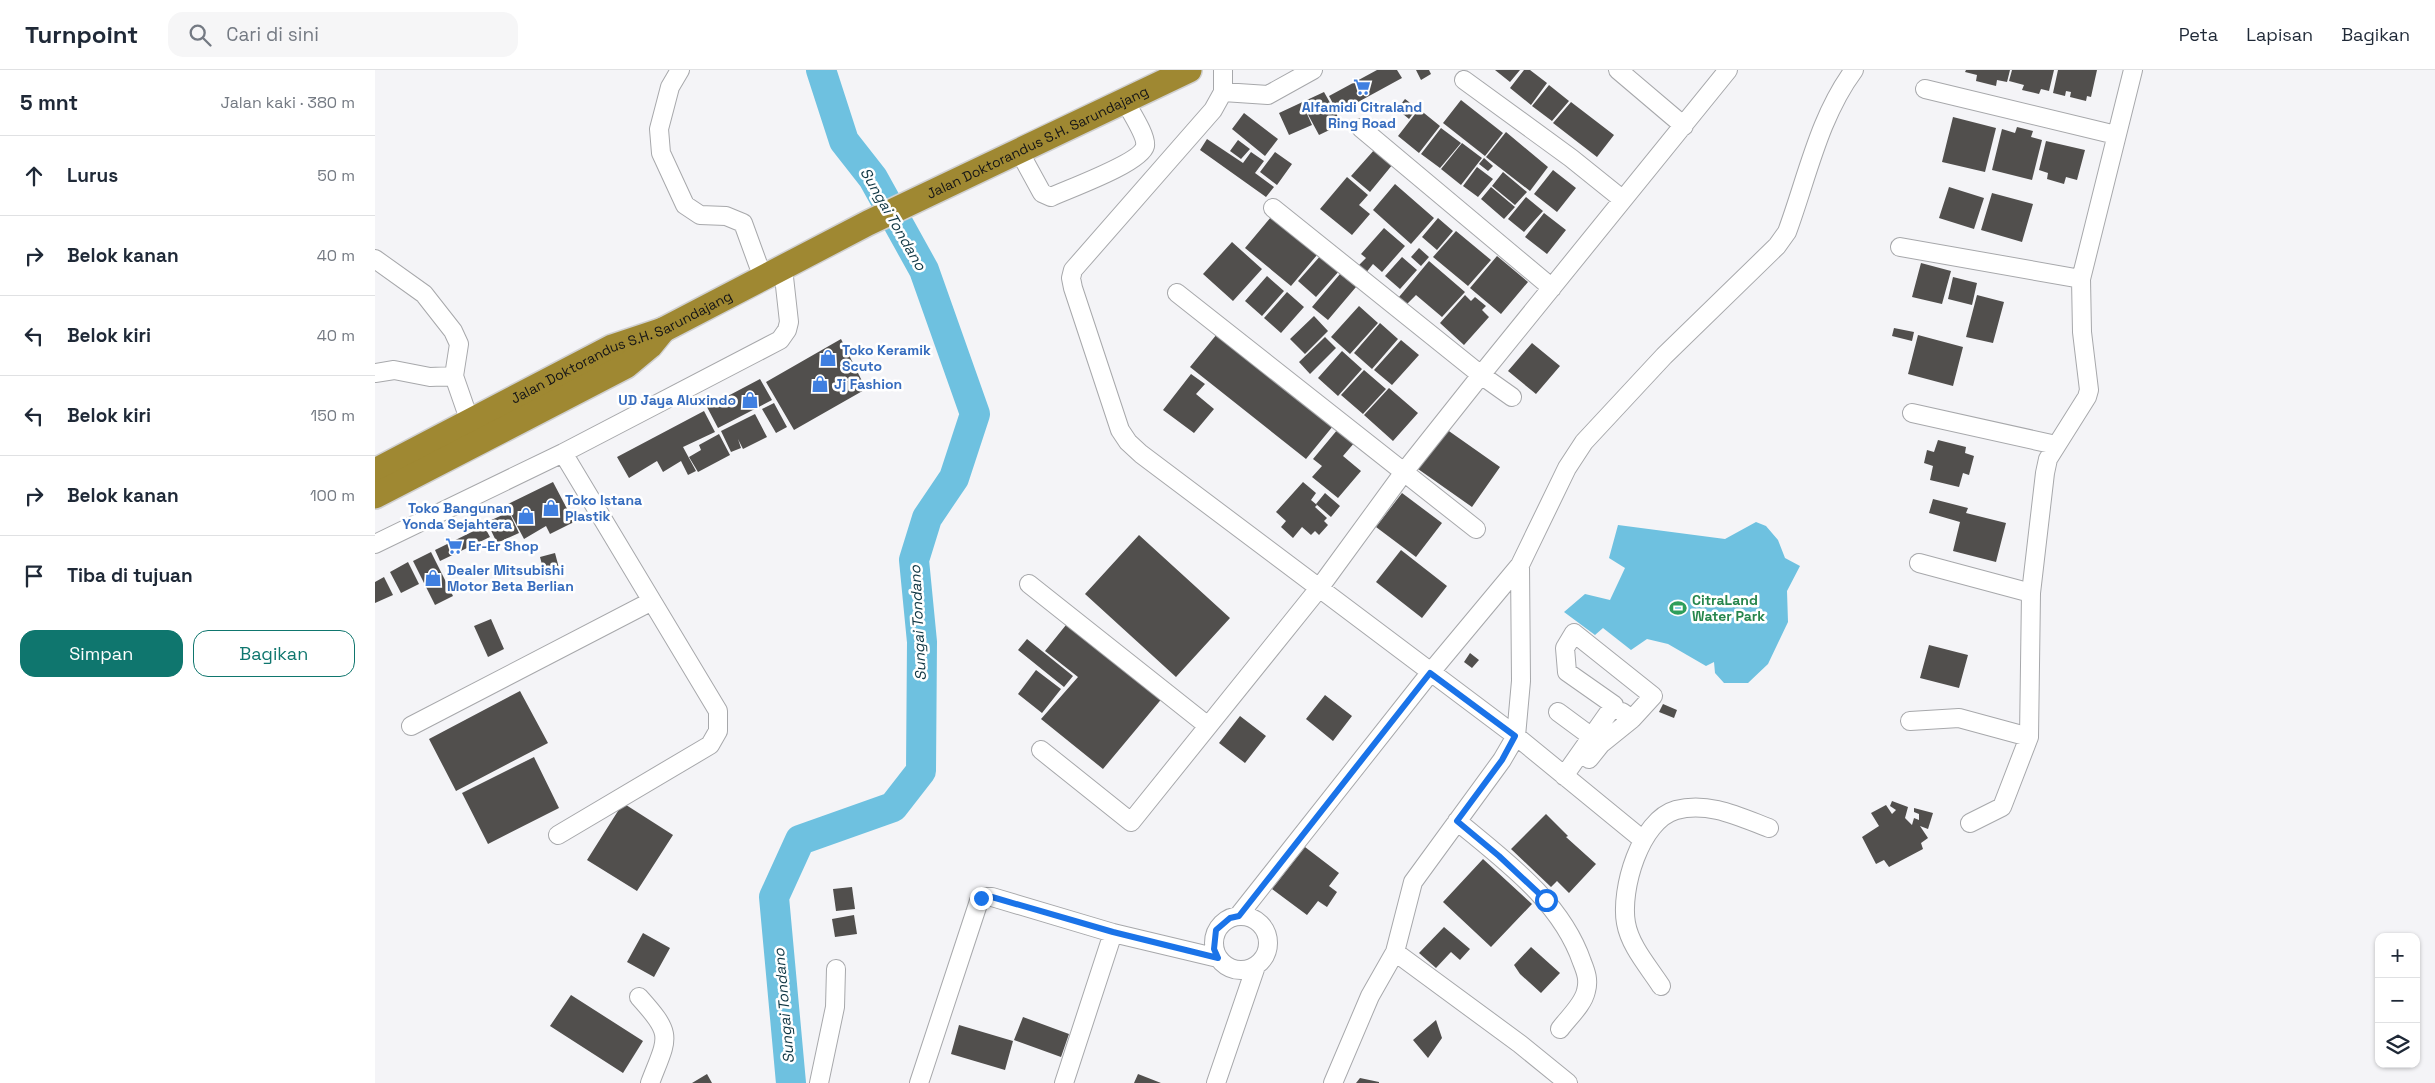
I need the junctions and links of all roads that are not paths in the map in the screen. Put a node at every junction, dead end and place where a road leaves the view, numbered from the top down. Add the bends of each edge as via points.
1 (680, 70) edge
2 (1223, 70) edge
3 (1313, 70) edge
4 (1618, 70) edge
5 (1728, 70) edge
6 (1854, 70) edge
7 (2133, 70) edge
8 (1178, 72) edge
9 (1464, 80) dead end
10 (1925, 89) dead end
11 (1223, 92) junction
12 (1125, 101) junction
13 (1684, 126) junction
14 (1361, 128) dead end
15 (2116, 135) junction
16 (1019, 150) junction
17 (1622, 199) junction
18 (1273, 208) dead end
19 (1900, 247) dead end
20 (375, 259) edge
21 (773, 273) junction
22 (2081, 279) junction
23 (1552, 288) junction
24 (1177, 293) dead end
25 (663, 330) junction
26 (375, 374) edge
27 (454, 376) junction
28 (1481, 376) junction
29 (1512, 398) dead end
30 (1912, 413) dead end
31 (470, 422) junction
32 (2056, 445) junction
33 (563, 453) junction
34 (375, 471) edge
35 (1405, 472) junction
36 (375, 496) edge
37 (1476, 529) dead end
38 (375, 544) edge
39 (1919, 563) dead end
40 (1520, 565) junction
41 (1029, 584) dead end
42 (1321, 588) junction
43 (2031, 593) junction
44 (652, 601) junction
45 (1430, 673) junction
46 (1614, 705) junction
47 (1558, 712) dead end
48 (1632, 719) junction
49 (1910, 721) dead end
50 (411, 726) dead end
51 (1209, 726) junction
52 (1515, 736) junction
53 (2029, 737) junction
54 (1597, 740) junction
55 (1041, 750) dead end
56 (1568, 778) junction
57 (1457, 821) junction
58 (1970, 823) dead end
59 (1769, 828) dead end
60 (558, 835) dead end
61 (1643, 840) junction
62 (1239, 916) junction
63 (1113, 932) junction
64 (1395, 952) junction
65 (1218, 958) junction
66 (1256, 966) junction
67 (836, 969) dead end
68 (1661, 986) dead end
69 (639, 997) dead end
70 (1560, 1029) dead end
71 (651, 1083) edge
72 (819, 1083) edge
73 (919, 1083) edge
74 (1064, 1083) edge
75 (1216, 1083) edge
76 (1333, 1083) edge
77 (1568, 1083) edge

1 - 21 street via 670,87 659,129 661,154 685,205 700,215 726,216 743,223
2 - 11 street
3 - 11 street via 1268,95
4 - 13 street
5 - 13 street
6 - 40 street via 1824,125 1787,232 1777,246 1663,356 1584,442 1567,468
7 - 15 street
8 - 12 highway, Jalan Doktorandus S.H. Sarundajang
9 - 17 street
10 - 15 street
11 - 42 street via 1213,110 1073,270 1071,278 1121,430 1128,442
12 - 16 highway, Jalan Doktorandus S.H. Sarundajang
12 - 16 street via 1145,139 1144,149 1133,161 1051,197 1042,193
13 - 17 street
14 - 23 street
15 - 22 street
16 - 21 highway, Jalan Doktorandus S.H. Sarundajang
17 - 23 street
18 - 28 street
19 - 22 street
20 - 27 street via 424,294 453,330 459,344
21 - 25 highway, Jalan Doktorandus S.H. Sarundajang
21 - 33 street via 789,322 780,340
22 - 32 street via 2082,332 2089,390
23 - 28 street
24 - 35 street
25 - 31 highway, Jalan Doktorandus S.H. Sarundajang via 612,347
25 - 36 highway via 626,366
26 - 27 street via 394,370 430,377
27 - 31 street
28 - 29 street
28 - 35 street
30 - 32 street
31 - 34 highway, Jalan Doktorandus S.H. Sarundajang
32 - 43 street via 2047,459
33 - 38 street
33 - 44 street
35 - 37 street
35 - 42 street
39 - 43 street
40 - 45 street
40 - 52 street via 1521,681
41 - 51 street
42 - 45 street
42 - 51 street
43 - 53 street
44 - 50 street
44 - 60 street via 717,711 718,731 710,745
45 - 52 street
45 - 62 street
46 - 48 street
46 - 48 street via 1567,672 1565,648 1574,633 1653,696
46 - 54 street
47 - 54 street
48 - 54 street
49 - 53 street via 1959,718
51 - 55 street via 1131,822
52 - 56 street
52 - 57 street via 1502,760
53 - 58 street via 2003,807
54 - 56 street
56 - 61 street
57 - 64 street via 1413,882
57 - 70 street via 1553,907 1573,941 1587,978 1587,989
59 - 61 street via 1727,812 1683,809 1675,810 1657,823
61 - 68 street via 1628,886 1626,923 1633,944
62 - 65 street via 1230,918 1216,930 1214,949
62 - 66 street via 1256,920 1267,934 1267,952
63 - 65 street
63 - 73 street via 992,897 981,898
63 - 74 street
64 - 76 street via 1370,996
64 - 77 street
65 - 66 street via 1235,970
66 - 75 street
67 - 72 street via 835,1007
69 - 71 street via 659,1019 665,1036

